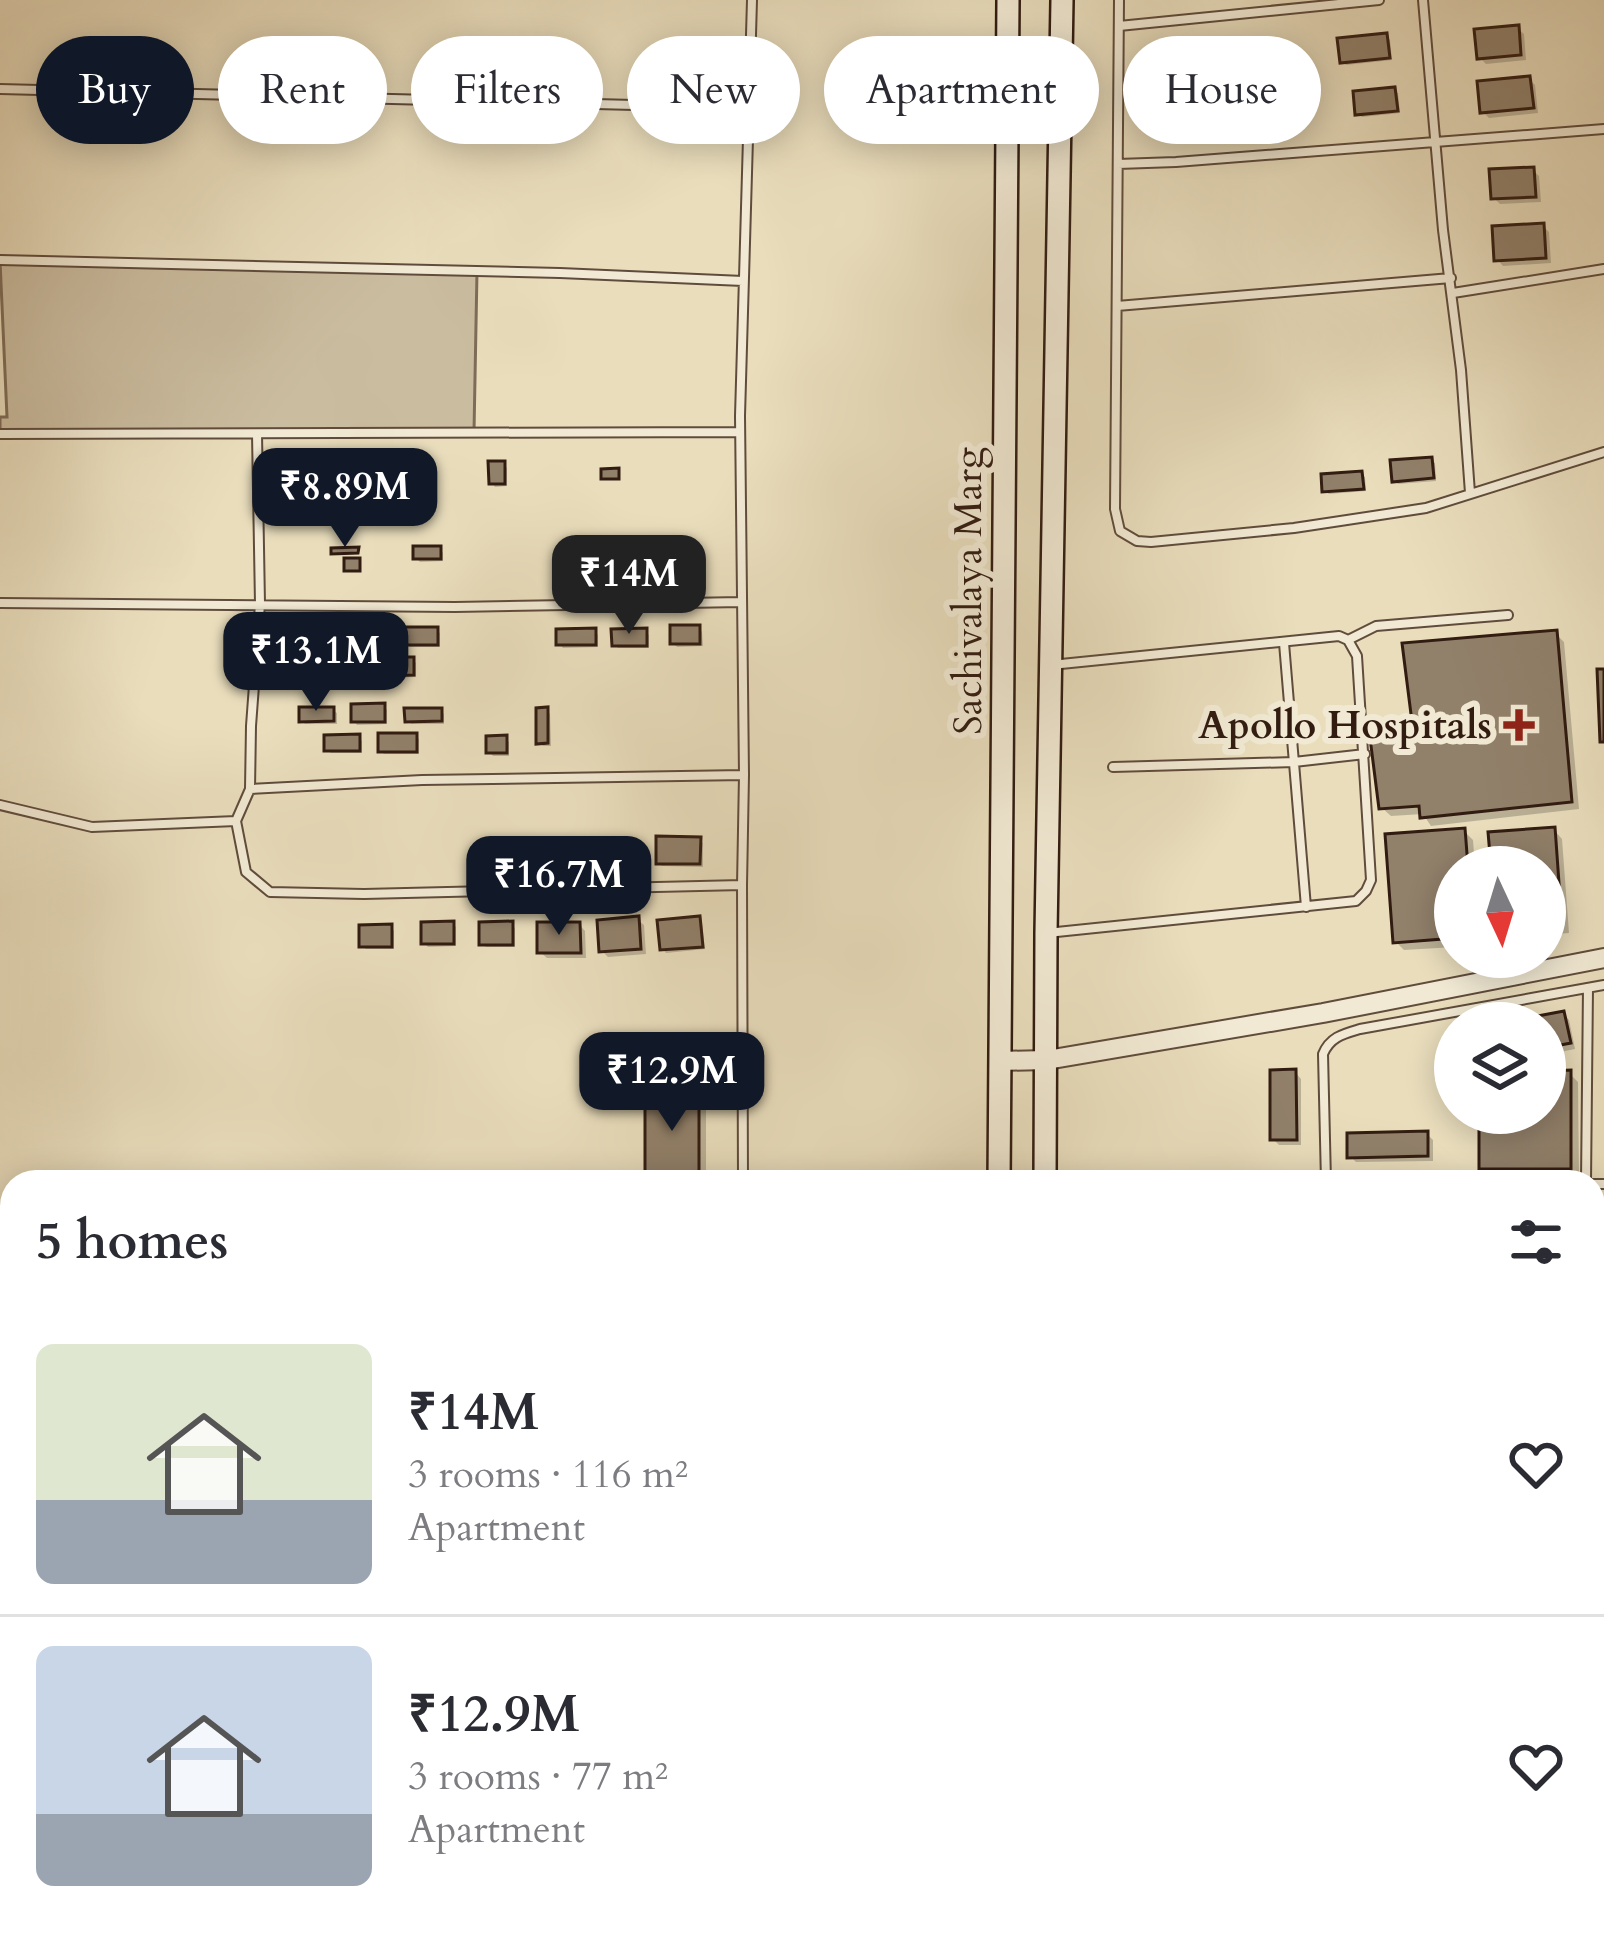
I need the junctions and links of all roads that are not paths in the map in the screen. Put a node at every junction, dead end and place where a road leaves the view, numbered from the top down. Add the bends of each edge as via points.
1 (752, 0) edge
2 (1008, 0) edge
3 (1062, 0) edge
4 (1119, 0) edge
5 (1379, 0) edge
6 (1424, 0) edge
7 (1119, 26) junction
8 (752, 36) edge
9 (0, 89) edge
10 (627, 105) edge
11 (1604, 129) edge
12 (1436, 142) junction
13 (749, 144) edge
14 (1118, 164) junction
15 (0, 260) edge
16 (1604, 269) edge
17 (1451, 278) junction
18 (743, 281) junction
19 (1453, 293) junction
20 (1117, 306) junction
21 (740, 432) junction
22 (0, 434) edge
23 (256, 434) junction
24 (1604, 452) edge
25 (1470, 493) junction
26 (743, 602) junction
27 (0, 603) edge
28 (260, 604) junction
29 (1508, 615) dead end
30 (1348, 640) junction
31 (1284, 643) junction
32 (1051, 665) junction
33 (1365, 754) junction
34 (1294, 762) junction
35 (1113, 767) dead end
36 (744, 775) junction
37 (250, 789) junction
38 (0, 806) edge
39 (236, 821) junction
40 (742, 885) junction
41 (1306, 907) junction
42 (1046, 933) junction
43 (1604, 958) edge
44 (1604, 985) edge
45 (1588, 988) junction
46 (1047, 1060) junction
47 (1000, 1061) junction
48 (742, 1170) edge
49 (999, 1170) edge
50 (1045, 1170) edge
51 (1325, 1170) edge
52 (1590, 1170) edge

1 - 8 lane
2 - 47 main road, Sachivalaya Marg
3 - 32 main road
4 - 7 lane
5 - 7 lane
6 - 12 lane
7 - 14 lane
9 - 10 lane
11 - 12 lane
12 - 14 lane
12 - 17 lane
13 - 18 lane
14 - 20 lane
15 - 18 lane
16 - 19 lane
17 - 19 lane
17 - 20 lane
18 - 21 lane
19 - 25 lane
20 - 25 lane via 1115,509 1126,537 1151,542 1294,528 1426,508
21 - 23 lane
21 - 26 lane
22 - 23 lane
23 - 28 lane
24 - 25 lane
26 - 28 lane
26 - 36 lane
27 - 28 lane
28 - 37 lane
29 - 30 lane via 1376,626
30 - 31 lane
30 - 33 lane via 1357,656
31 - 32 lane
31 - 34 lane
32 - 42 main road
33 - 34 lane
33 - 41 lane via 1371,880 1356,901
34 - 35 lane
34 - 41 lane
36 - 37 lane
36 - 40 lane
37 - 39 lane
38 - 39 lane via 92,827
39 - 40 lane via 246,872 270,892
40 - 48 lane
41 - 42 lane
42 - 46 main road
43 - 46 street
44 - 45 lane
45 - 51 lane via 1360,1029 1328,1042
45 - 52 lane
46 - 47 street
46 - 50 main road
47 - 49 main road, Sachivalaya Marg

